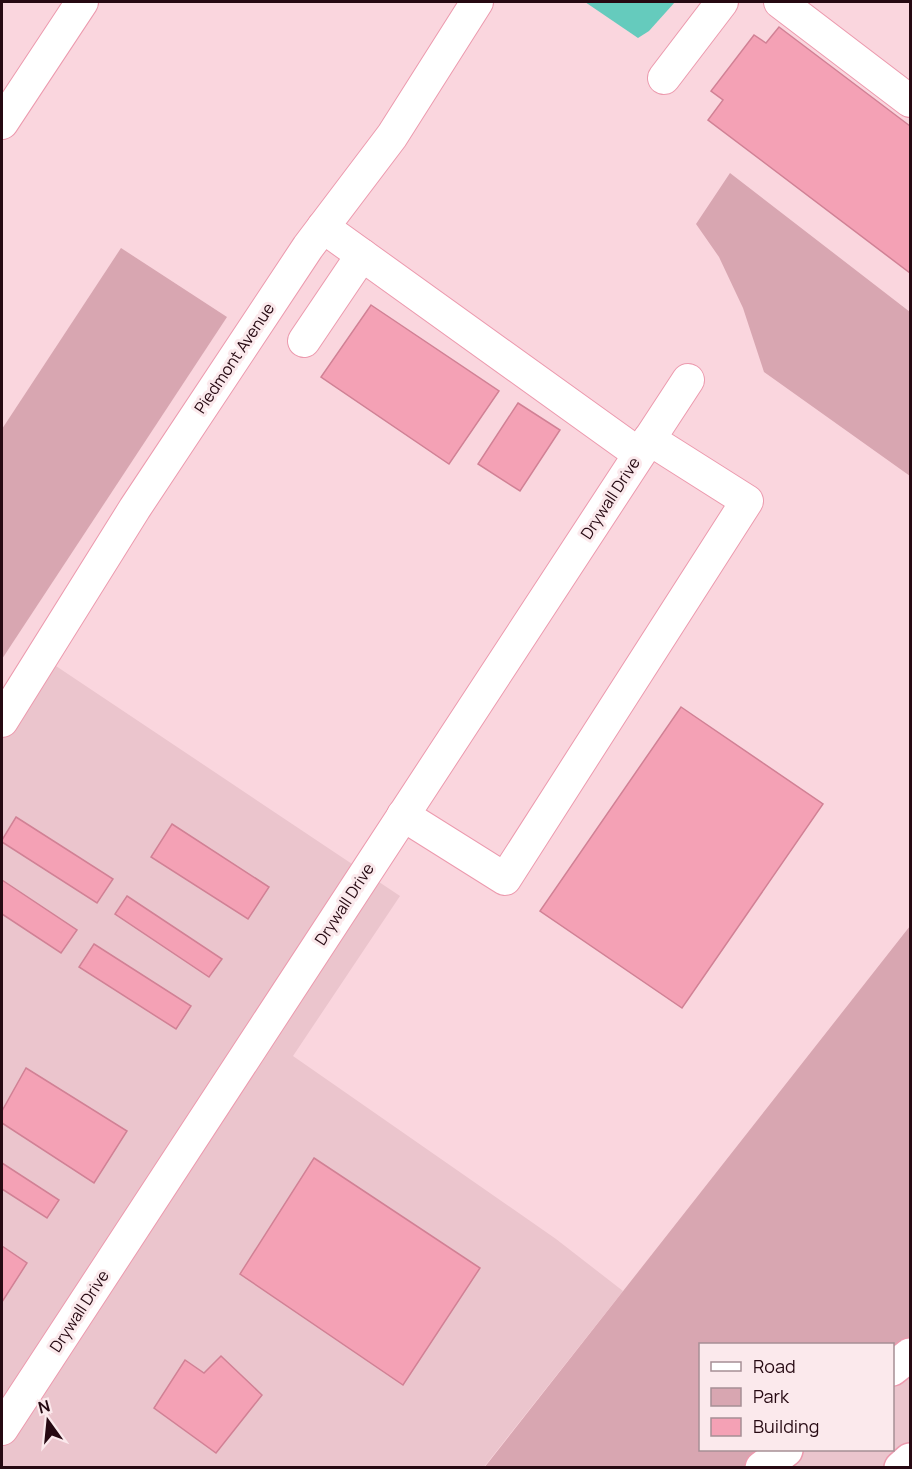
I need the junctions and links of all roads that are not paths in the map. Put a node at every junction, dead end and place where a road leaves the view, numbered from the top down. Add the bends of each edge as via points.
1 (82, 2) edge
2 (477, 2) edge
3 (722, 2) edge
4 (780, 2) edge
5 (664, 78) dead end
6 (910, 101) edge
7 (2, 123) edge
8 (323, 227) junction
9 (362, 255) junction
10 (304, 341) dead end
11 (688, 380) dead end
12 (644, 446) junction
13 (2, 721) edge
14 (403, 815) junction
15 (910, 1355) edge
16 (894, 1367) edge
17 (2, 1429) edge
18 (783, 1451) edge
19 (910, 1460) edge
20 (762, 1467) edge
21 (901, 1467) edge

1 - 7 street
2 - 8 street, Piedmont Avenue via 392,136
3 - 5 street
4 - 6 street
8 - 9 street
8 - 13 street, Piedmont Avenue via 135,508
9 - 10 street
9 - 12 street
11 - 12 street, Drywall Drive
12 - 14 street, Drywall Drive
12 - 14 street via 747,501 505,879
14 - 17 street, Drywall Drive
15 - 16 highway
18 - 20 highway
19 - 21 highway

